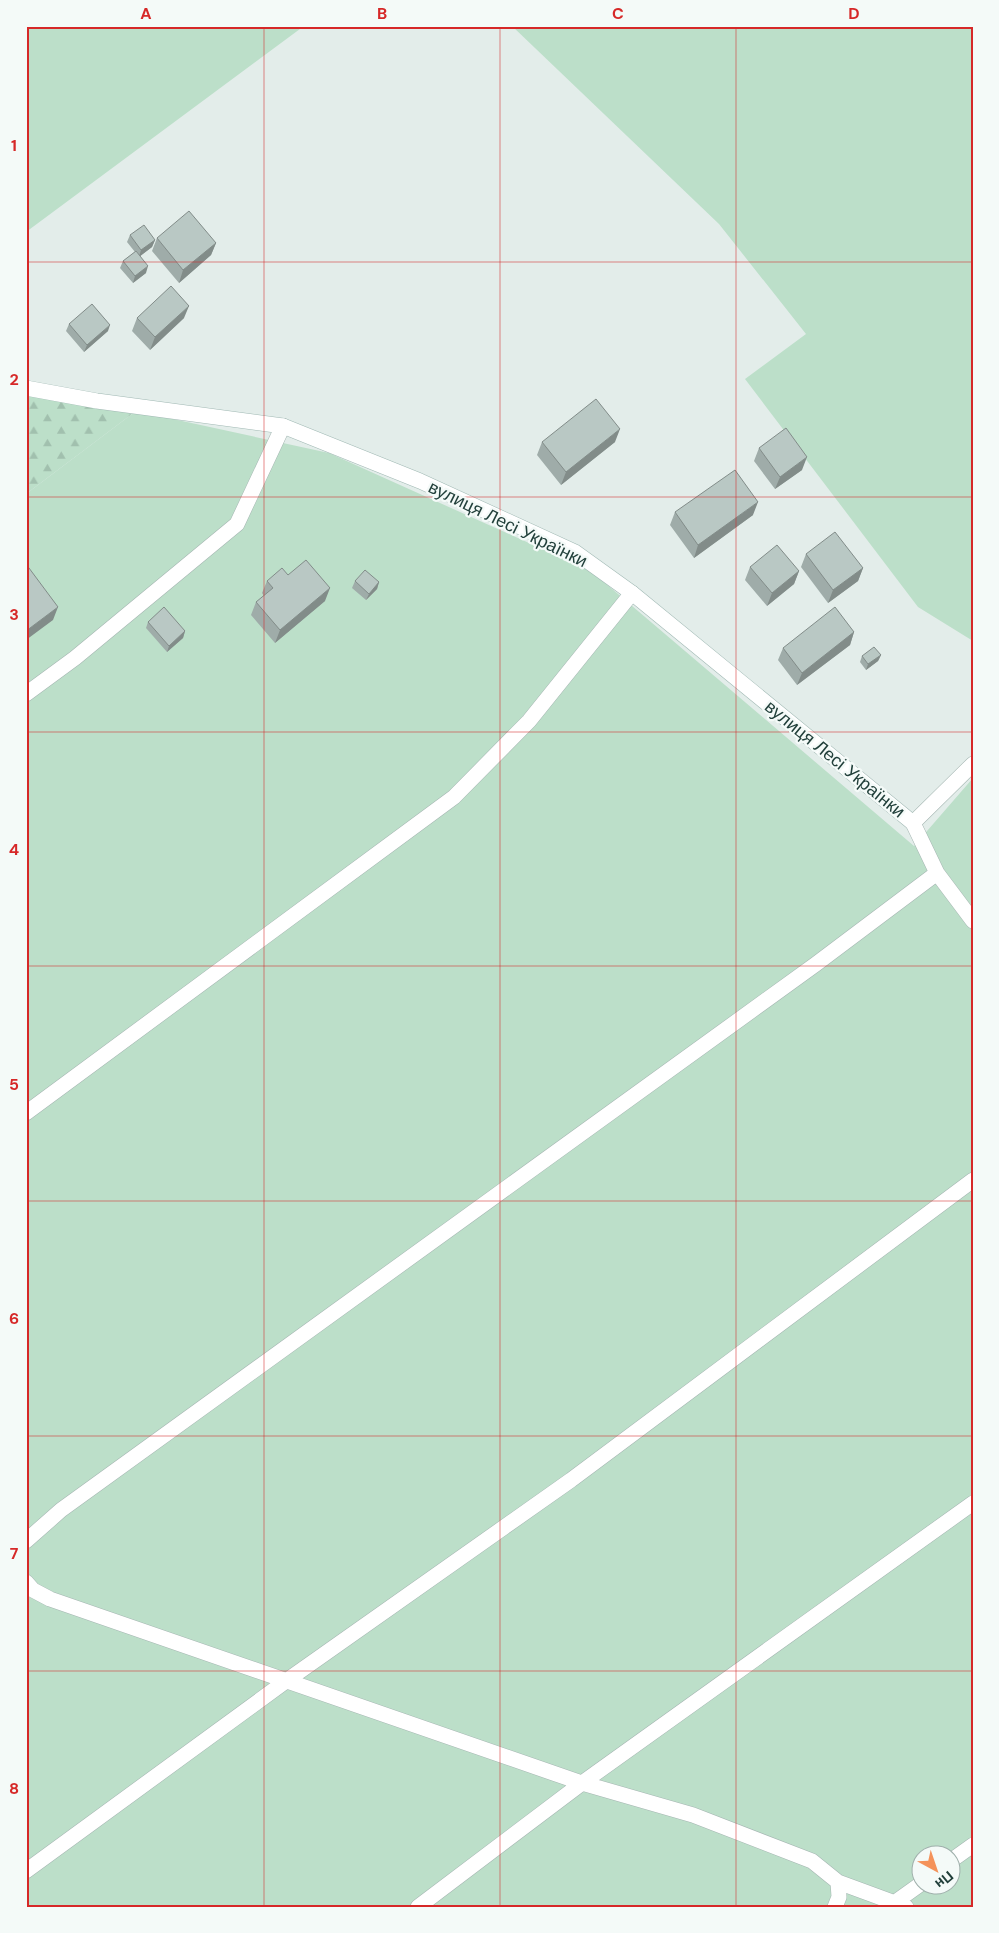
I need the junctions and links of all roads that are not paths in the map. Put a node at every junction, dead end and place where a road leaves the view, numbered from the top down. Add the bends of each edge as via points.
1 (26, 388) edge
2 (283, 426) junction
3 (632, 593) junction
4 (26, 694) edge
5 (973, 764) edge
6 (913, 823) junction
7 (936, 873) junction
8 (973, 922) edge
9 (26, 1113) edge
10 (973, 1180) edge
11 (973, 1503) edge
12 (26, 1541) edge
13 (26, 1582) edge
14 (286, 1681) junction
15 (582, 1783) junction
16 (973, 1845) edge
17 (962, 1853) edge
18 (26, 1871) edge
19 (838, 1882) junction
20 (912, 1893) edge
21 (900, 1905) edge
22 (418, 1907) edge
23 (835, 1907) edge

1 - 2 street, вулиця Лесі Українки
2 - 3 street, вулиця Лесі Українки via 420,481 575,552
2 - 4 street via 236,524 75,658
3 - 6 street, вулиця Лесі Українки
3 - 9 street via 529,721 454,797
5 - 6 street
6 - 7 street
7 - 8 street
7 - 12 street via 800,976 62,1510
10 - 14 street via 571,1480
11 - 15 street
13 - 14 street via 50,1599
14 - 15 street
14 - 18 street
15 - 19 street via 693,1815 812,1861
15 - 22 street
16 - 17 street
19 - 21 street
19 - 23 street via 840,1897
20 - 21 street

